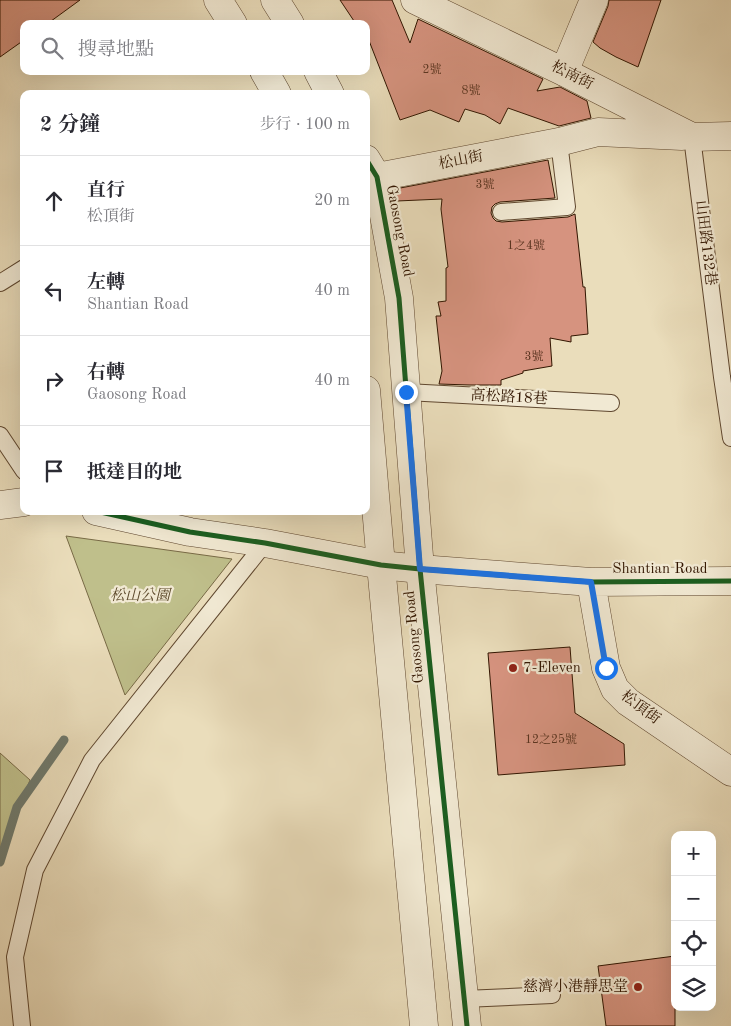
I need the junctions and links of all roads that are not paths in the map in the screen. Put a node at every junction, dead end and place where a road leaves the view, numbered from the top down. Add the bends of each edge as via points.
1 (218, 0) edge
2 (275, 0) edge
3 (415, 0) edge
4 (594, 0) edge
5 (230, 20) edge
6 (288, 20) edge
7 (564, 72) junction
8 (266, 75) edge
9 (320, 75) edge
10 (275, 90) edge
11 (328, 90) edge
12 (731, 136) edge
13 (692, 137) junction
14 (559, 142) junction
15 (370, 174) edge
16 (501, 212) dead end
17 (20, 270) edge
18 (0, 283) edge
19 (726, 377) edge
20 (406, 392) junction
21 (611, 403) dead end
22 (0, 435) edge
23 (370, 436) edge
24 (731, 438) edge
25 (20, 465) edge
26 (20, 502) edge
27 (0, 505) edge
28 (114, 515) edge
29 (264, 543) junction
30 (381, 564) junction
31 (420, 569) junction
32 (731, 581) edge
33 (591, 582) junction
34 (731, 772) edge
35 (552, 995) dead end
36 (464, 999) junction
37 (22, 1026) edge
38 (424, 1026) edge
39 (467, 1026) edge

1 - 5 street
2 - 6 street
3 - 7 street, 松南街
4 - 7 street
7 - 13 street, 松南街
8 - 10 street
9 - 11 street
12 - 13 street, 松南街
13 - 14 street, 松山街 via 598,132
13 - 19 lane, 山田路132巷
14 - 15 street, 松山街
14 - 16 lane via 567,207
15 - 20 street, Gaosong Road via 384,214 399,298
17 - 18 lane
19 - 24 lane, 山田路132巷
20 - 21 lane, 高松路18巷
20 - 31 street, Gaosong Road
22 - 25 lane
23 - 30 street, Gaosong Road
26 - 27 street
28 - 29 street, Shantian Road via 190,532
29 - 30 street, Shantian Road
29 - 37 lane via 92,760 35,870 15,957
30 - 31 street, Shantian Road
30 - 38 street, Gaosong Road
31 - 33 street, Shantian Road
31 - 36 street, Gaosong Road
32 - 33 street, Shantian Road
33 - 34 street, 松頂街 via 606,668 615,689 628,702
35 - 36 lane
36 - 39 street, Gaosong Road

